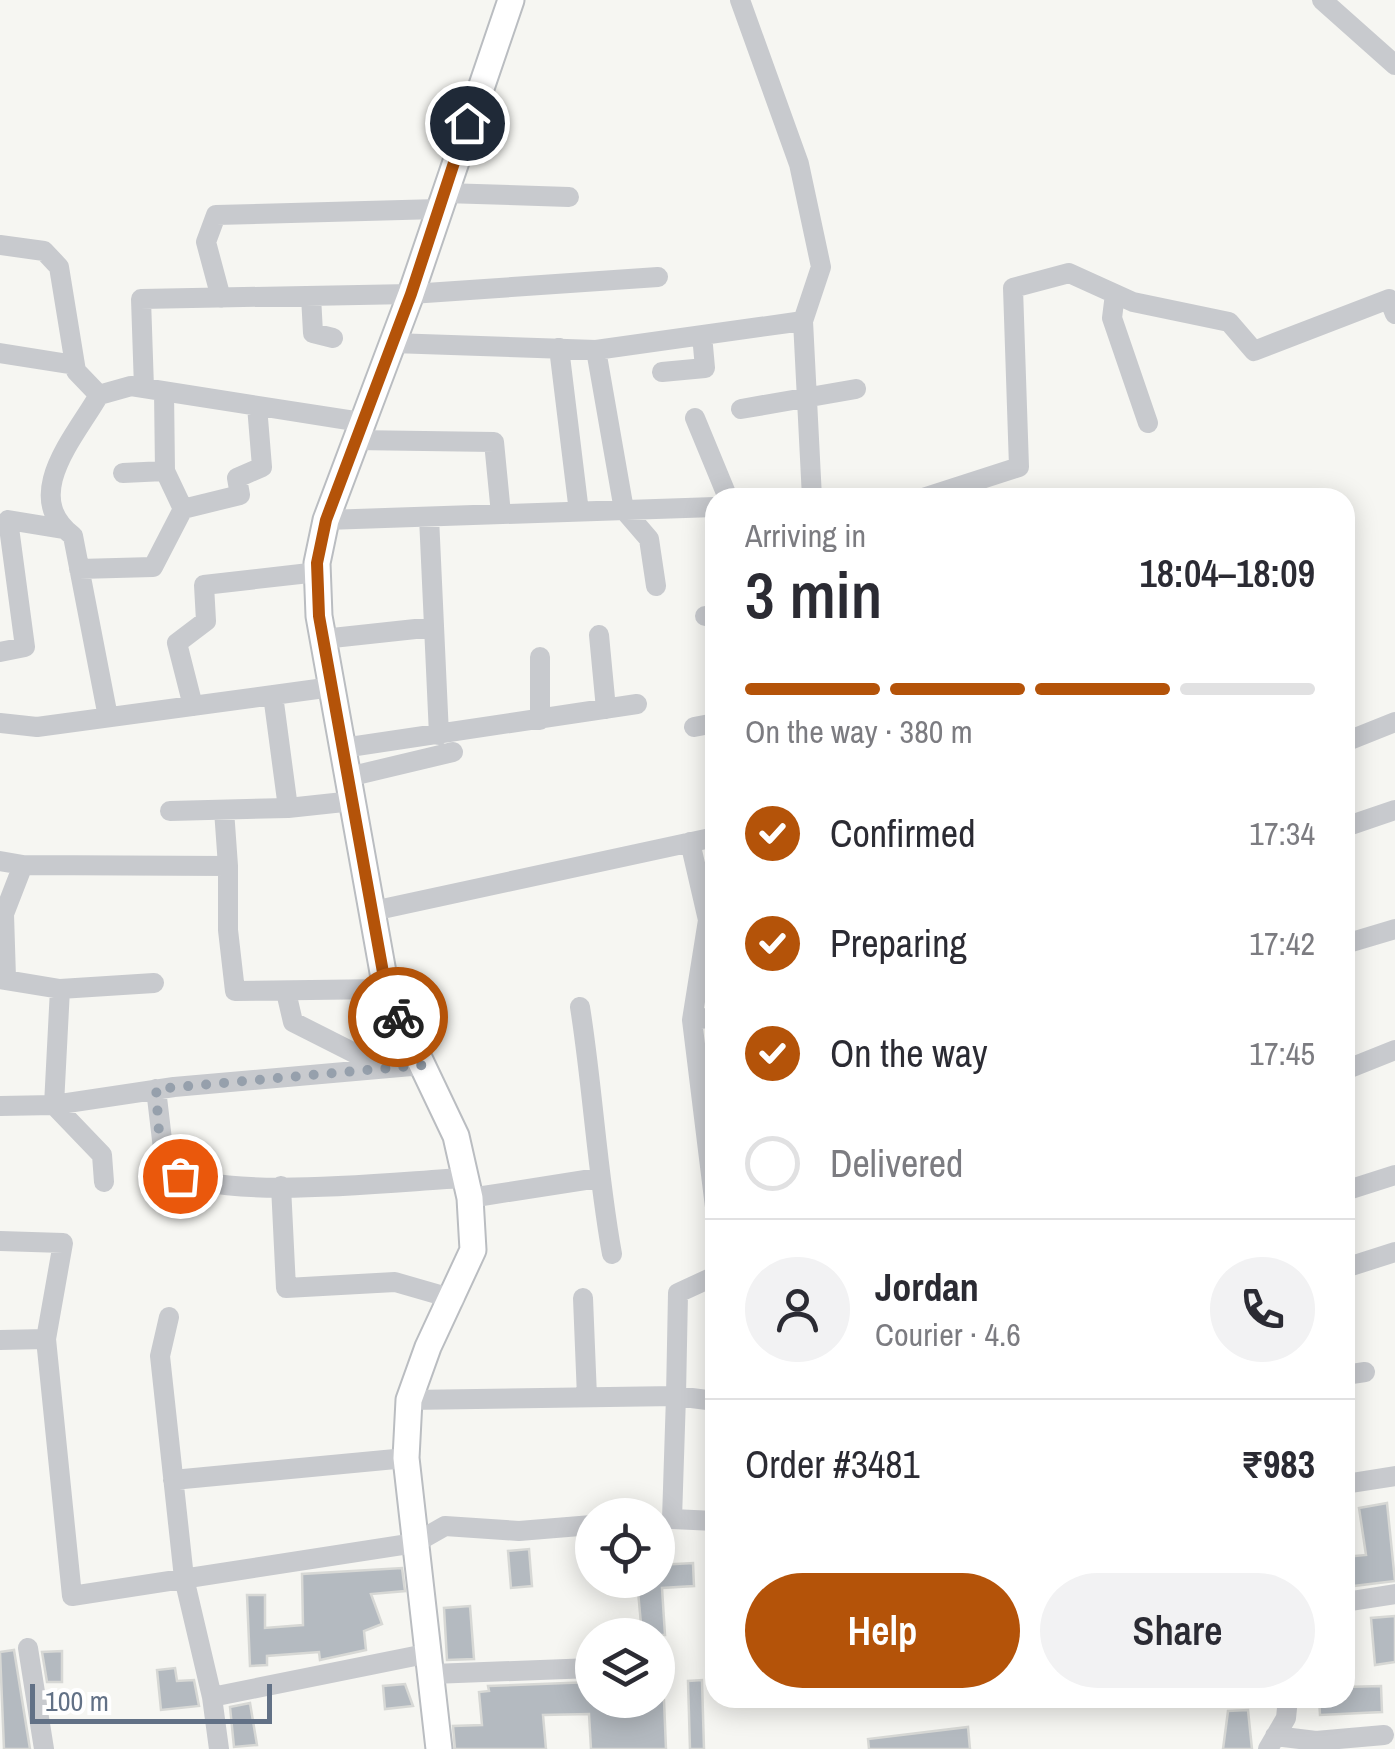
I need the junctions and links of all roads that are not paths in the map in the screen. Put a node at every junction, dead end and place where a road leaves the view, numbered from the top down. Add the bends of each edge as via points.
1 (511, 0) edge
2 (740, 0) edge
3 (1322, 0) edge
4 (1395, 65) edge
5 (569, 197) dead end
6 (442, 201) junction
7 (0, 245) edge
8 (658, 277) dead end
9 (411, 294) junction
10 (1115, 294) junction
11 (311, 296) junction
12 (221, 298) junction
13 (1395, 314) edge
14 (803, 321) junction
15 (702, 335) junction
16 (333, 338) dead end
17 (392, 343) junction
18 (559, 348) junction
19 (596, 350) junction
20 (0, 354) edge
21 (74, 365) junction
22 (662, 372) dead end
23 (154, 389) junction
24 (856, 389) dead end
25 (99, 394) junction
26 (807, 398) junction
27 (257, 406) junction
28 (742, 409) dead end
29 (695, 418) dead end
30 (1148, 422) dead end
31 (357, 431) junction
32 (164, 471) junction
33 (124, 473) dead end
34 (724, 488) edge
35 (812, 488) edge
36 (953, 488) edge
37 (705, 508) edge
38 (183, 510) junction
39 (624, 510) junction
40 (579, 512) junction
41 (501, 514) junction
42 (429, 517) junction
43 (326, 520) junction
44 (3, 524) edge
45 (64, 529) junction
46 (80, 569) junction
47 (318, 572) junction
48 (656, 586) dead end
49 (434, 627) junction
50 (599, 635) dead end
51 (323, 639) junction
52 (0, 652) edge
53 (540, 657) dead end
54 (332, 687) junction
55 (273, 695) junction
56 (636, 704) dead end
57 (193, 706) junction
58 (606, 709) junction
59 (108, 717) junction
60 (540, 720) junction
61 (1395, 722) edge
62 (0, 724) edge
63 (439, 736) junction
64 (1355, 738) edge
65 (343, 748) junction
66 (453, 752) dead end
67 (350, 789) junction
68 (288, 808) junction
69 (224, 810) junction
70 (1395, 810) edge
71 (170, 812) dead end
72 (1355, 824) edge
73 (705, 839) edge
74 (690, 842) junction
75 (0, 860) edge
76 (23, 865) junction
77 (228, 866) junction
78 (705, 907) edge
79 (372, 911) junction
80 (1395, 929) edge
81 (705, 939) edge
82 (1355, 941) edge
83 (3, 978) edge
84 (154, 982) dead end
85 (60, 989) junction
86 (386, 989) junction
87 (286, 992) junction
88 (580, 1007) dead end
89 (705, 1018) edge
90 (692, 1020) junction
91 (1395, 1050) edge
92 (423, 1065) junction
93 (1355, 1066) edge
94 (384, 1068) junction
95 (156, 1089) junction
96 (54, 1105) junction
97 (0, 1106) edge
98 (705, 1126) edge
99 (1395, 1175) edge
100 (598, 1178) junction
101 (104, 1182) dead end
102 (281, 1186) junction
103 (468, 1188) junction
104 (1355, 1189) edge
105 (0, 1241) edge
106 (1395, 1252) edge
107 (612, 1254) dead end
108 (1355, 1265) edge
109 (705, 1281) edge
110 (583, 1298) dead end
111 (454, 1299) junction
112 (170, 1317) dead end
113 (46, 1339) junction
114 (0, 1340) edge
115 (676, 1396) junction
116 (587, 1397) junction
117 (705, 1399) edge
118 (409, 1400) junction
119 (406, 1458) junction
120 (1395, 1476) edge
121 (173, 1480) junction
122 (1355, 1482) edge
123 (666, 1498) edge
124 (675, 1520) edge
125 (705, 1520) edge
126 (575, 1527) edge
127 (415, 1543) junction
128 (184, 1578) junction
129 (1395, 1594) edge
130 (1355, 1600) edge
131 (28, 1648) dead end
132 (431, 1664) junction
133 (575, 1668) edge
134 (212, 1697) junction
135 (1287, 1708) edge
136 (1384, 1735) dead end
137 (1272, 1743) edge
138 (44, 1749) edge
139 (219, 1749) edge
140 (440, 1749) edge

1 - 6 main road
2 - 14 street via 799,164 822,267
3 - 4 street
5 - 6 street
6 - 9 main road
6 - 12 street via 216,215 206,242
7 - 21 street via 44,250 59,267
8 - 9 street
9 - 11 street
9 - 17 main road
10 - 13 street via 1229,322 1254,351 1388,299
10 - 30 street via 1112,318
10 - 36 street via 1069,273 1014,288 1019,467
11 - 12 street
11 - 16 street via 313,333
12 - 23 street via 140,298
14 - 15 street
14 - 26 street
15 - 19 street
15 - 22 street via 705,368
17 - 18 street
17 - 31 main road
18 - 19 street
18 - 40 street
19 - 39 street
20 - 21 street
21 - 25 street
23 - 25 street via 130,386
23 - 27 street
23 - 32 street
24 - 26 street
25 - 45 street via 48,485 53,514
26 - 28 street
26 - 35 street
27 - 31 street
27 - 38 street via 262,466 237,478 240,496
29 - 34 street
31 - 41 street via 494,442
31 - 43 main road
32 - 33 street
32 - 38 street
37 - 39 street
38 - 46 street via 153,567
39 - 40 street
39 - 48 street via 649,539
40 - 41 street
41 - 42 street
42 - 43 street
42 - 49 street
43 - 47 main road
44 - 45 street
44 - 52 street via 25,647
45 - 46 street via 73,536
46 - 59 street
47 - 51 main road
47 - 57 street via 204,586 206,621 177,643
49 - 51 street
49 - 63 street
50 - 58 street
51 - 54 main road
53 - 60 street
54 - 55 street
54 - 65 main road
55 - 57 street
55 - 68 street
56 - 58 street
57 - 59 street
58 - 60 street
59 - 62 street via 37,727
60 - 63 street
61 - 64 street
63 - 65 street
65 - 67 main road
66 - 67 street
67 - 68 street
67 - 79 main road
68 - 69 street
69 - 71 street
69 - 77 street
70 - 72 street
73 - 74 street
74 - 78 street
74 - 79 street
75 - 76 street
76 - 77 street
76 - 83 street via 4,914
77 - 87 street via 235,991
79 - 86 main road
80 - 82 street
81 - 90 street
83 - 85 street
84 - 85 street
85 - 96 street
86 - 87 street
86 - 92 main road
87 - 94 street via 293,1022
88 - 100 street
89 - 90 street
90 - 98 street
91 - 93 street
92 - 94 street
92 - 103 main road via 456,1136
94 - 95 street
95 - 96 street
95 - 102 street via 170,1171 198,1182
96 - 97 street
96 - 101 street via 102,1155
99 - 104 street
100 - 103 street
100 - 107 street
102 - 103 street
102 - 111 street via 286,1288 395,1282
103 - 111 main road via 474,1250
105 - 113 street via 63,1243
106 - 108 street
109 - 115 street via 678,1293
110 - 116 street
111 - 118 main road
112 - 121 street via 160,1356
113 - 114 street
113 - 128 street via 72,1596
115 - 116 street
115 - 117 street
115 - 123 street
116 - 118 street
118 - 119 main road
119 - 121 street
119 - 127 main road
120 - 122 street
121 - 128 street
124 - 125 street
126 - 127 street via 445,1526
127 - 128 street
127 - 132 main road
128 - 134 street
129 - 130 street
131 - 138 street
132 - 133 street
132 - 134 street
132 - 140 main road
134 - 139 street
135 - 137 street
136 - 137 street

